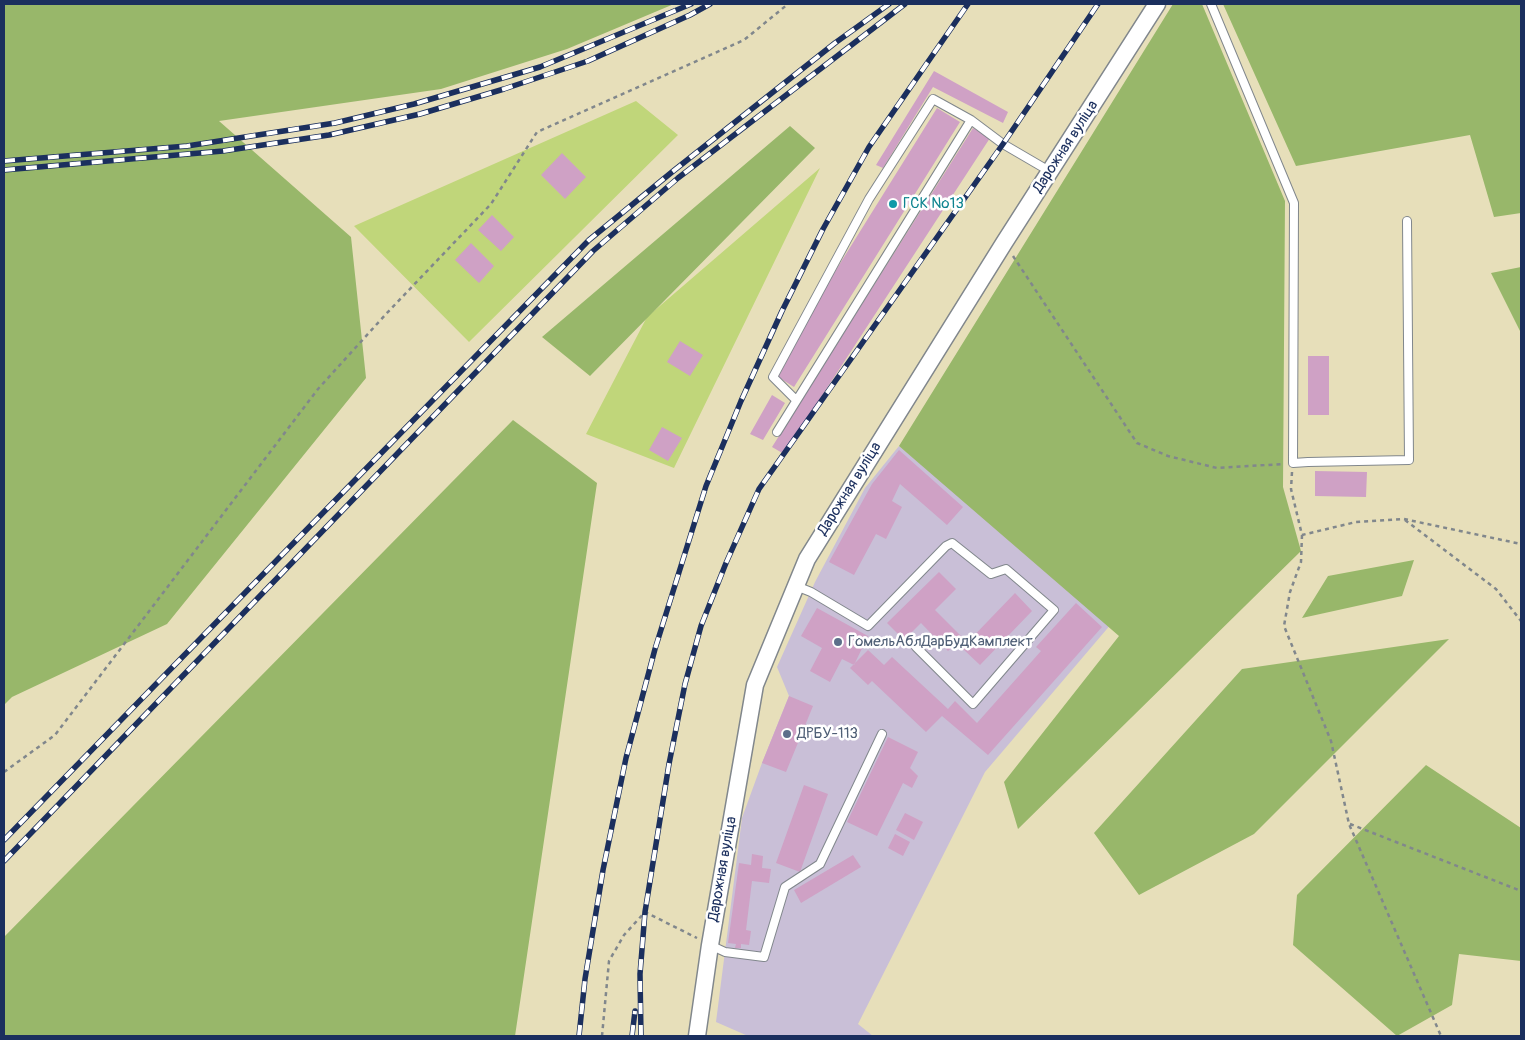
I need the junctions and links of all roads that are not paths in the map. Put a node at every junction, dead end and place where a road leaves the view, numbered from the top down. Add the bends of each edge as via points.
1 (1157, 4) edge
2 (1211, 4) edge
3 (971, 120) junction
4 (1051, 172) junction
5 (1407, 221) dead end
6 (796, 400) junction
7 (776, 432) dead end
8 (796, 586) junction
9 (916, 647) dead end
10 (882, 734) dead end
11 (710, 944) junction
12 (697, 1036) edge

1 - 4 street, Дарожная вуліца
2 - 5 lane via 1294,202 1293,463 1410,460
3 - 4 lane via 1002,144
3 - 6 lane
3 - 6 lane via 933,99 869,199 773,377
4 - 8 street, Дарожная вуліца via 807,559
6 - 7 lane
8 - 9 lane via 868,626 952,543 991,574 1006,569 1054,610 973,704
8 - 11 street, Дарожная вуліца via 755,685
10 - 11 lane via 820,864 785,887 764,957 726,952
11 - 12 street, Дарожная вуліца

